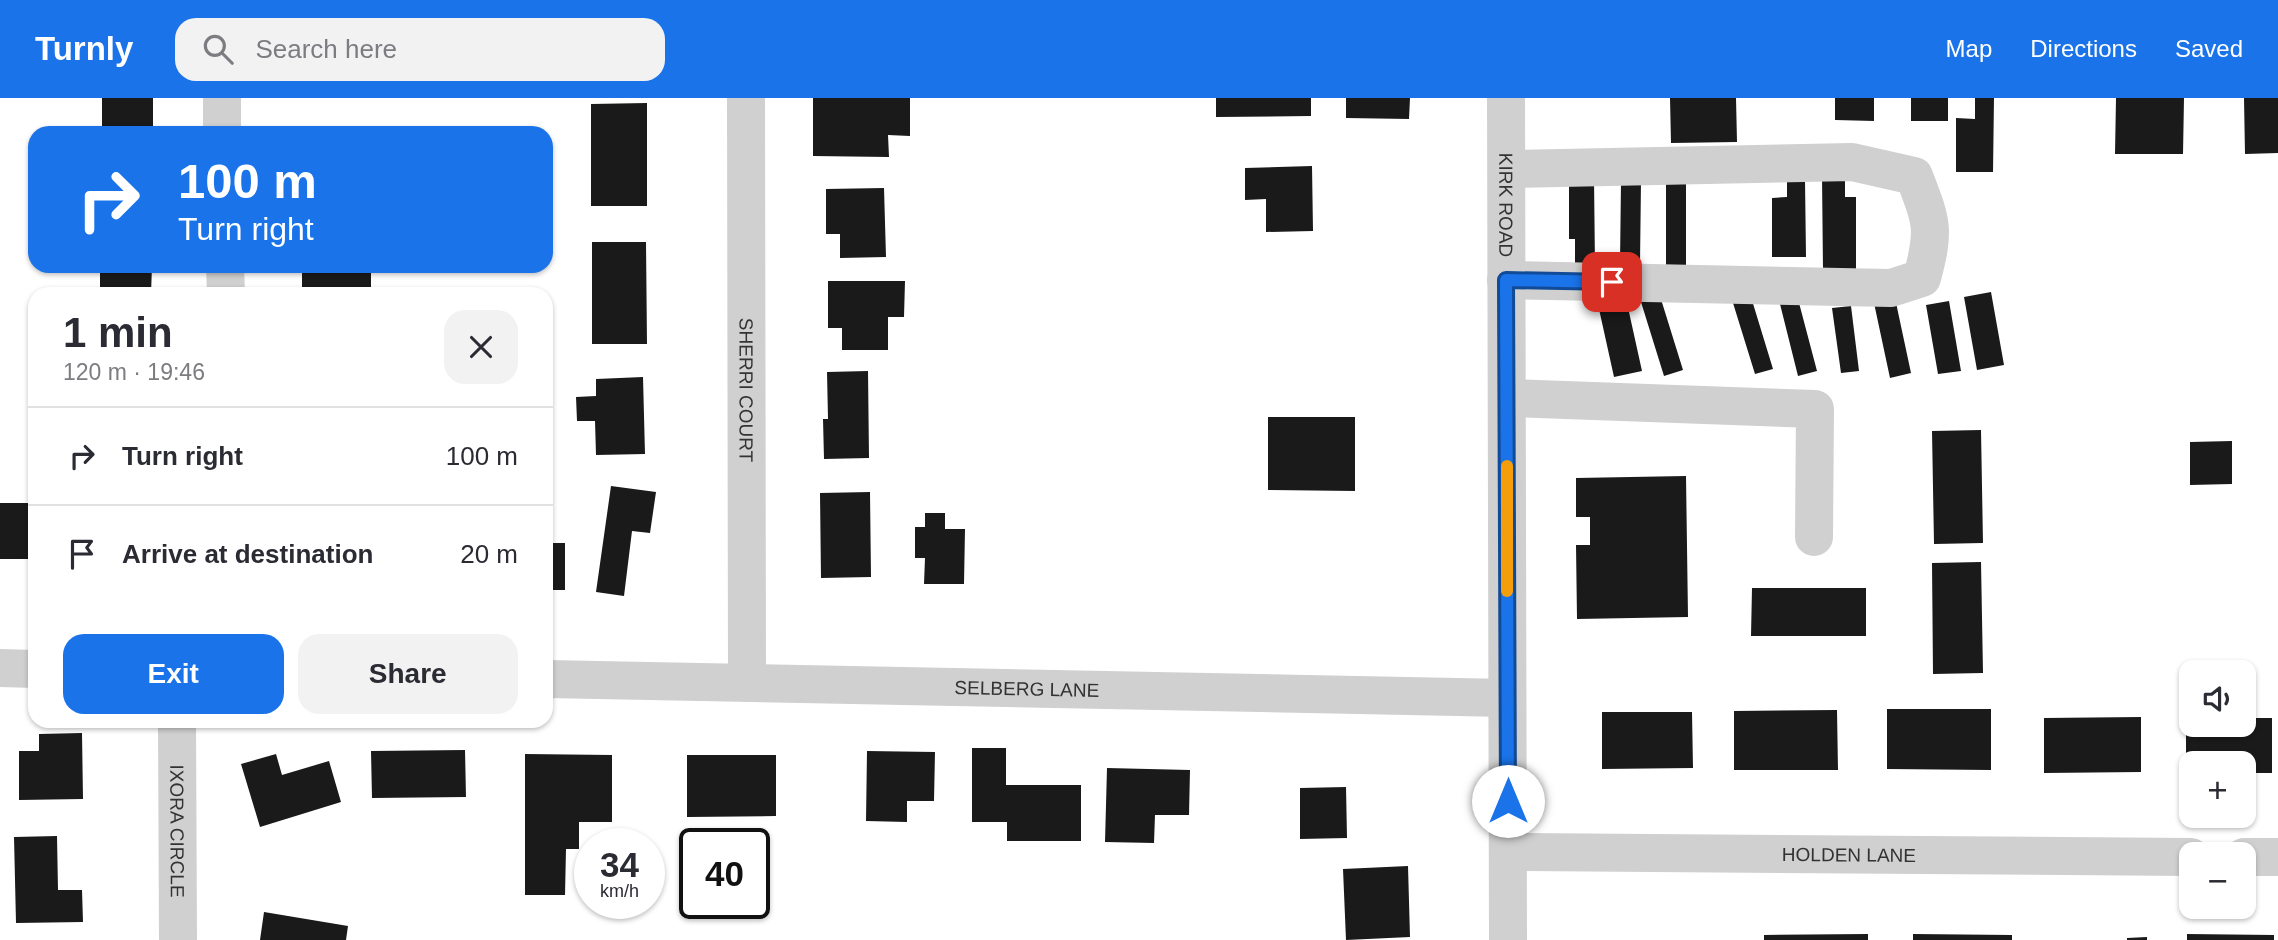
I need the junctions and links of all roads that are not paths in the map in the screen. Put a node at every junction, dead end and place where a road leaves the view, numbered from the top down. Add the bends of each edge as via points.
1 (222, 98) edge
2 (746, 98) edge
3 (1506, 98) edge
4 (222, 126) edge
5 (1507, 169) junction
6 (1506, 280) junction
7 (1507, 398) junction
8 (1814, 537) dead end
9 (0, 668) edge
10 (28, 669) edge
11 (553, 679) edge
12 (747, 683) junction
13 (1507, 698) junction
14 (177, 728) edge
15 (1508, 852) junction
16 (2179, 857) edge
17 (2256, 857) edge
18 (2278, 857) edge
19 (178, 940) edge
20 (1508, 940) edge

1 - 4 street
2 - 12 street, SHERRI COURT
3 - 5 street, KIRK ROAD
5 - 6 street, KIRK ROAD
5 - 6 street via 1852,162 1914,176 1933,237 1922,278 1891,288
6 - 7 street, KIRK ROAD
7 - 8 street via 1815,409
7 - 13 street, KIRK ROAD
9 - 10 street
11 - 12 street, SELBERG LANE
12 - 13 street, SELBERG LANE
13 - 15 street, KIRK ROAD
14 - 19 street, IXORA CIRCLE
15 - 16 street, HOLDEN LANE
15 - 20 street, KIRK ROAD
17 - 18 street

